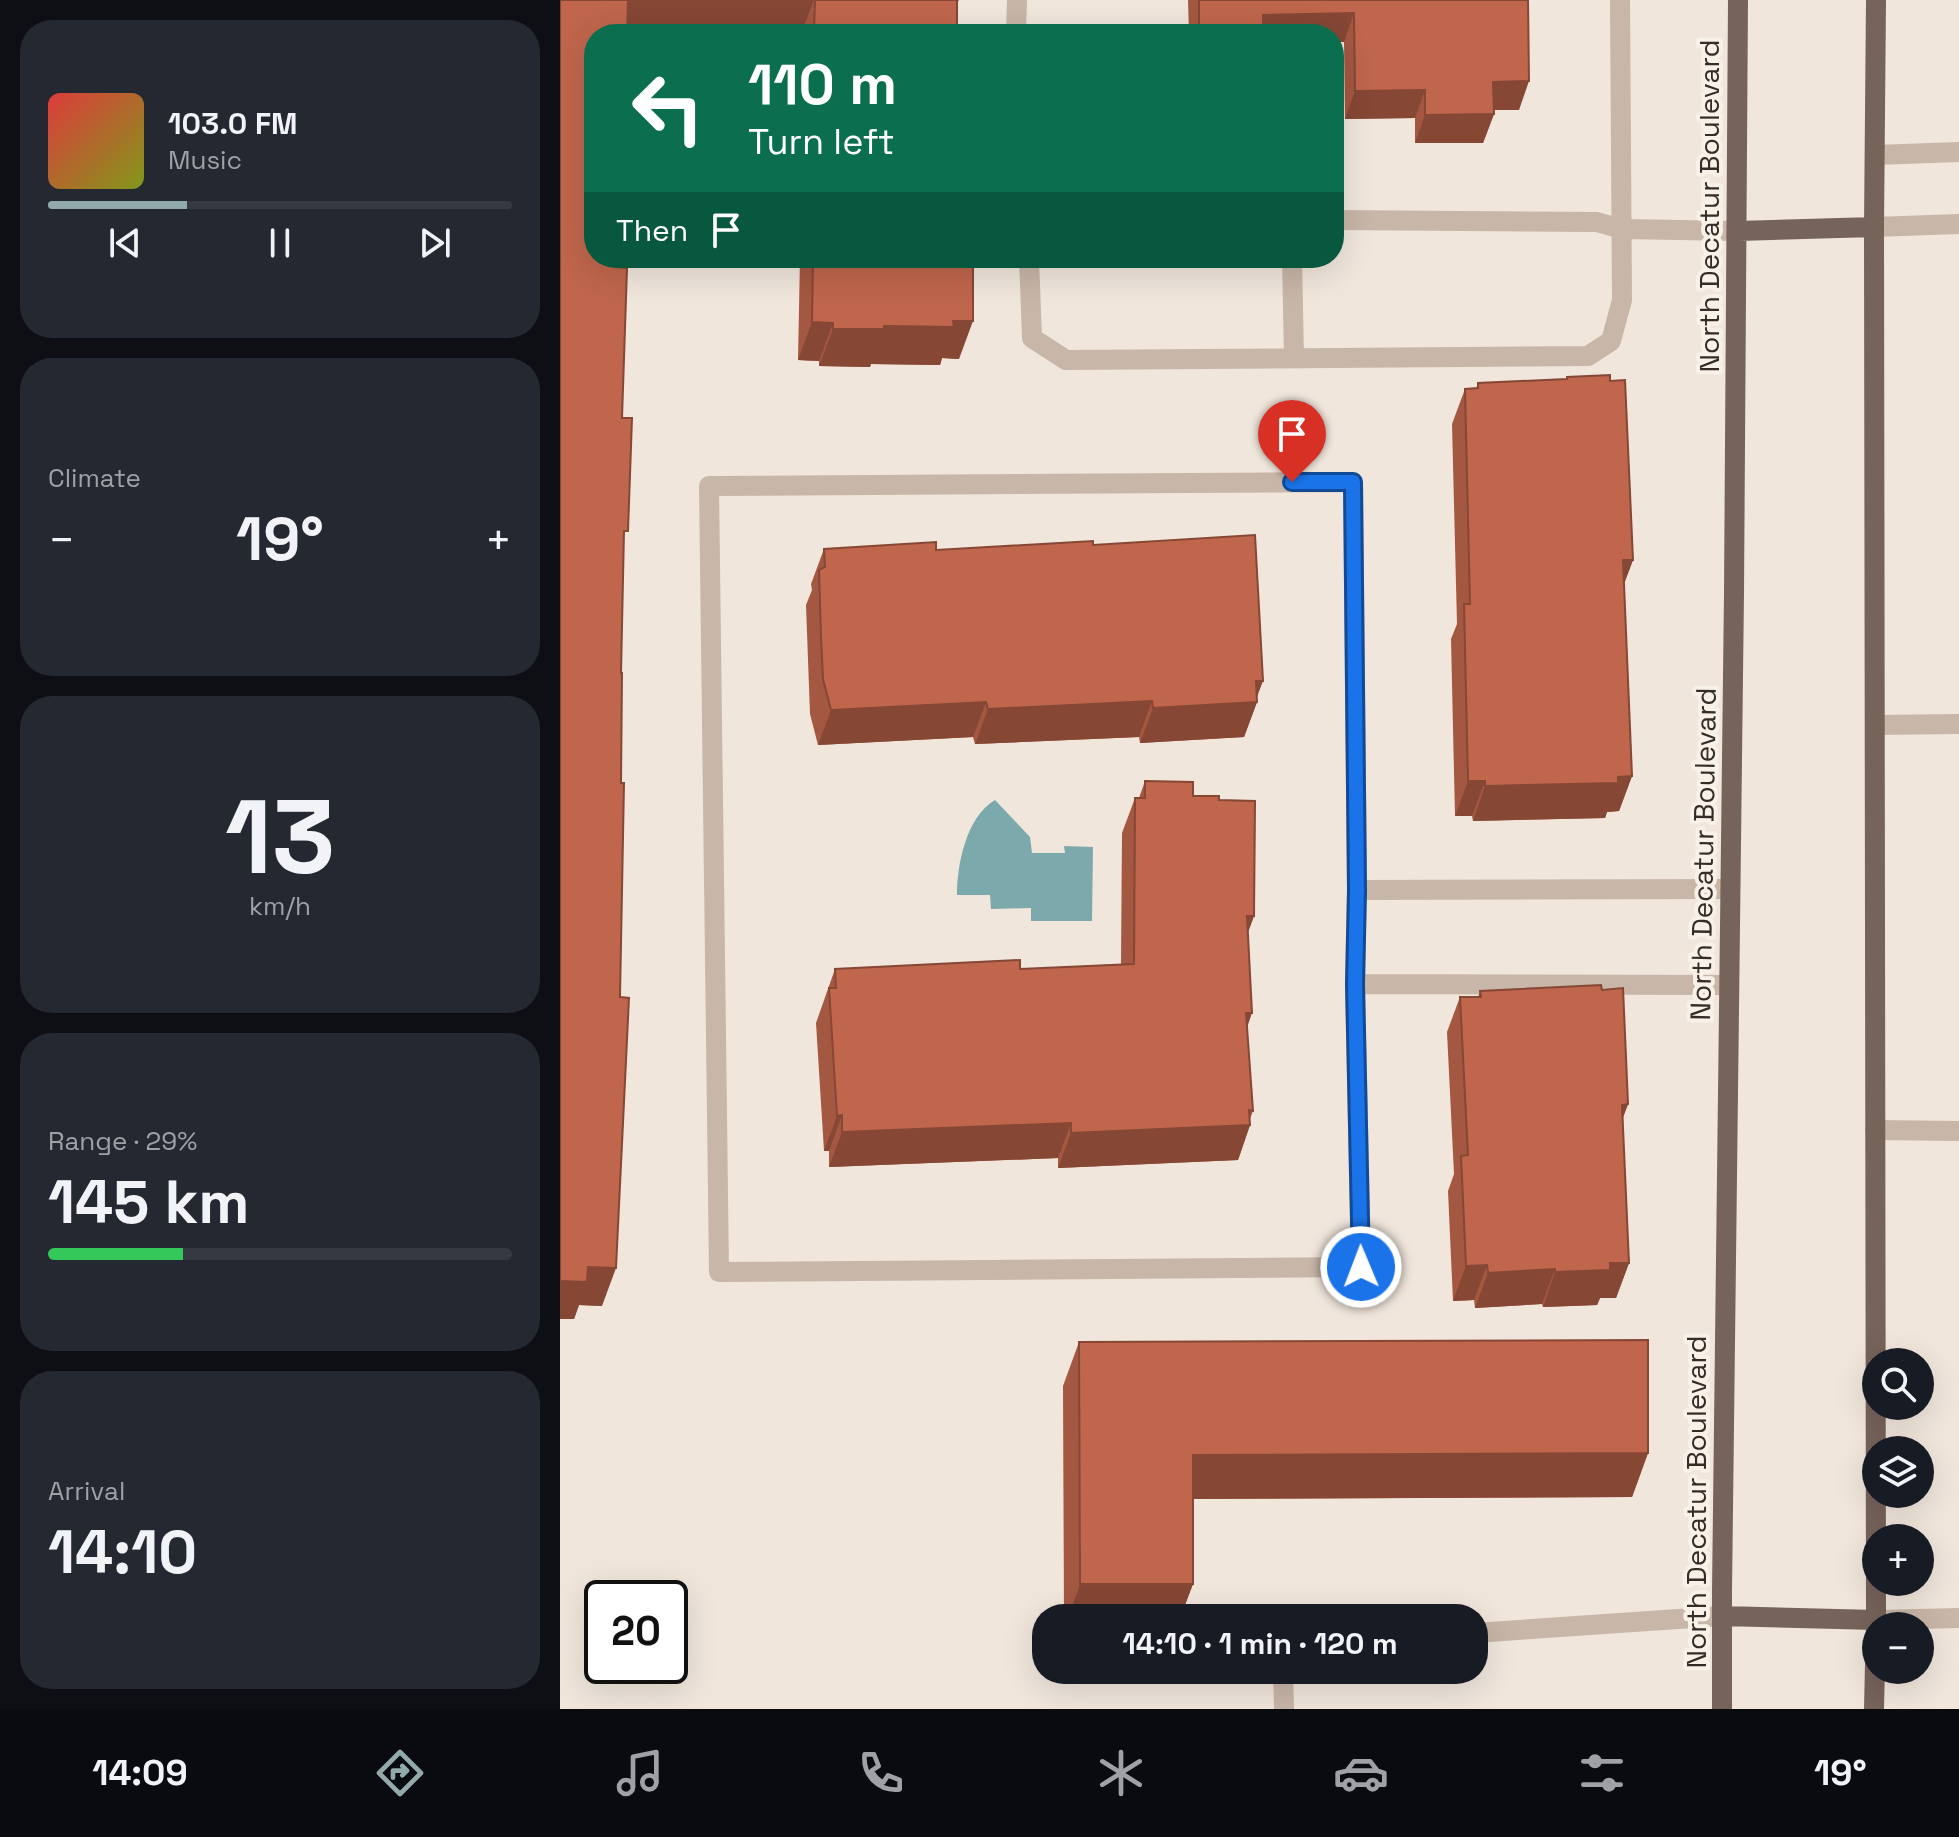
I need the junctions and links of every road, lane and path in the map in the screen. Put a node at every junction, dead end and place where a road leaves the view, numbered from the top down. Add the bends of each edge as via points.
1 (1017, 0) edge
2 (1620, 0) edge
3 (1738, 0) edge
4 (1876, 0) edge
5 (1016, 24) edge
6 (1959, 152) edge
7 (1875, 155) junction
8 (1344, 220) edge
9 (1959, 224) edge
10 (1874, 227) junction
11 (1621, 229) junction
12 (1738, 231) junction
13 (1029, 268) edge
14 (1292, 268) edge
15 (1294, 358) junction
16 (1959, 724) edge
17 (1875, 725) junction
18 (1730, 889) junction
19 (1357, 890) junction
20 (1355, 984) junction
21 (1729, 985) junction
22 (1875, 1130) junction
23 (1959, 1131) edge
24 (1876, 1612) edge
25 (1722, 1616) junction
26 (1959, 1618) edge
27 (1934, 1619) edge
28 (1862, 1620) edge
29 (1488, 1632) edge
30 (1283, 1684) edge
31 (1875, 1684) edge
32 (1284, 1709) edge
33 (1722, 1709) edge
34 (1874, 1709) edge

1 - 5 lane
2 - 11 lane
3 - 12 main road, North Decatur Boulevard
4 - 7 main road
6 - 7 lane
7 - 10 main road
8 - 11 lane via 1597,222
9 - 10 lane
10 - 12 main road
10 - 17 main road
11 - 12 lane
11 - 15 lane via 1622,300 1611,341 1588,356
12 - 18 main road, North Decatur Boulevard
13 - 15 lane via 1032,338 1066,360
14 - 15 lane
16 - 17 lane
17 - 22 main road
18 - 19 lane
18 - 21 main road, North Decatur Boulevard
19 - 20 lane
19 - 20 lane via 1353,482 709,486 719,1272 1361,1267
20 - 21 lane
21 - 25 main road, North Decatur Boulevard
22 - 23 lane
22 - 24 main road
25 - 28 main road
25 - 29 lane
25 - 33 main road, North Decatur Boulevard
26 - 27 lane
30 - 32 lane
31 - 34 main road

